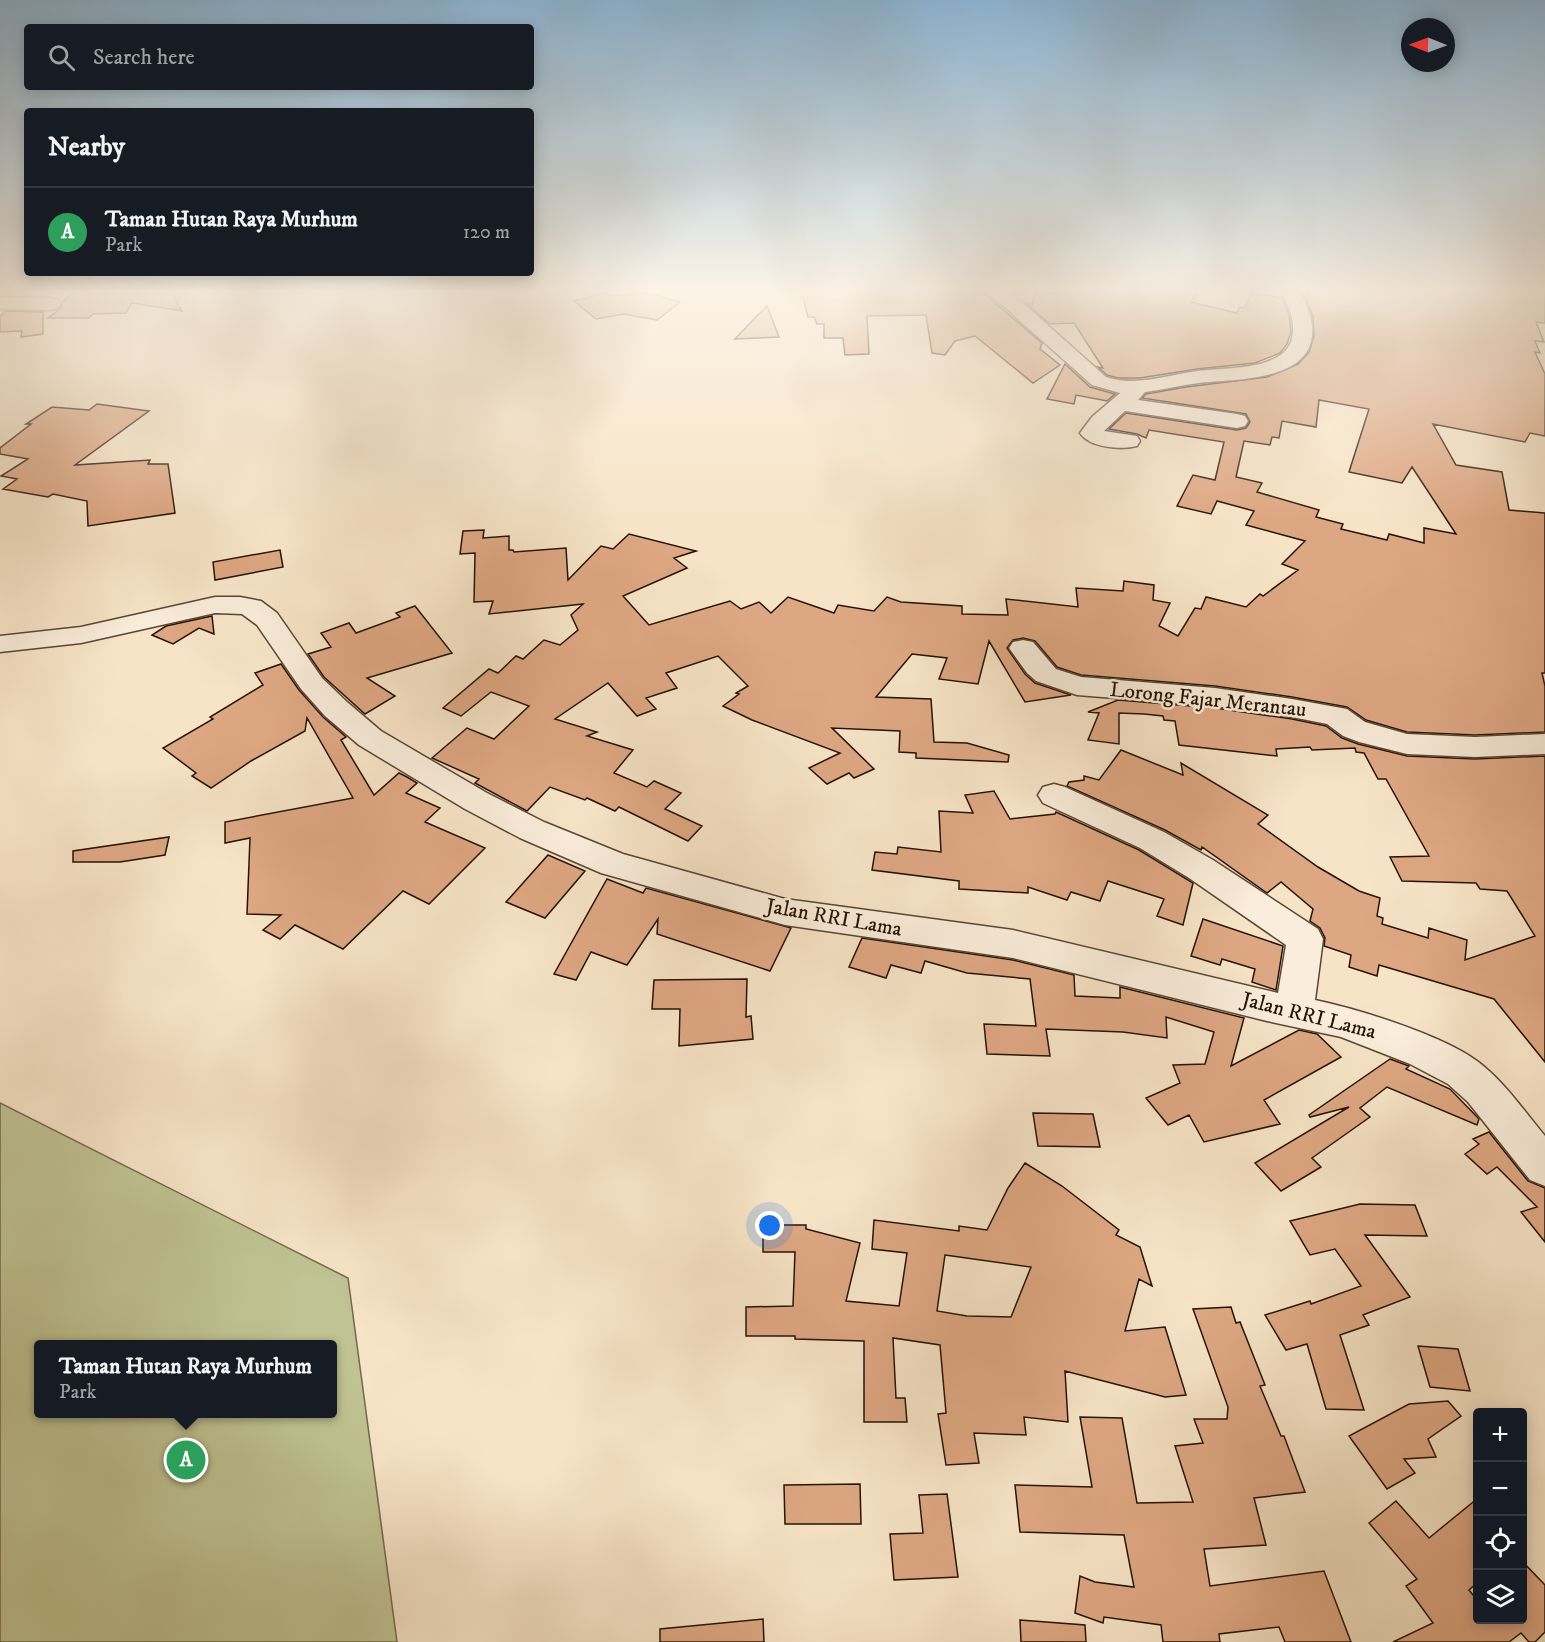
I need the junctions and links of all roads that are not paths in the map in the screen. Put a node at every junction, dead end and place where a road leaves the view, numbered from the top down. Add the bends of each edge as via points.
1 (1070, 366) edge
2 (1267, 366) edge
3 (1138, 386) junction
4 (1122, 404) junction
5 (1238, 421) dead end
6 (1130, 441) dead end
7 (0, 644) edge
8 (1023, 648) dead end
9 (1545, 744) edge
10 (1054, 795) dead end
11 (1294, 1011) junction
12 (1545, 1167) edge

1 - 3 street via 1082,378
2 - 3 street via 1247,372
3 - 4 street
4 - 5 street
4 - 6 street via 1091,433 1100,438
7 - 11 street, Jalan RRI Lama via 81,635 222,605 240,605 258,611 311,683 370,738 507,818 613,864 785,912 1022,946
8 - 9 street, Lorong Fajar Merantau via 1046,675 1077,686 1215,697 1292,708 1336,716 1354,729 1407,744
10 - 11 street via 1152,840 1305,939
11 - 12 street, Jalan RRI Lama via 1368,1029 1455,1068 1482,1090

